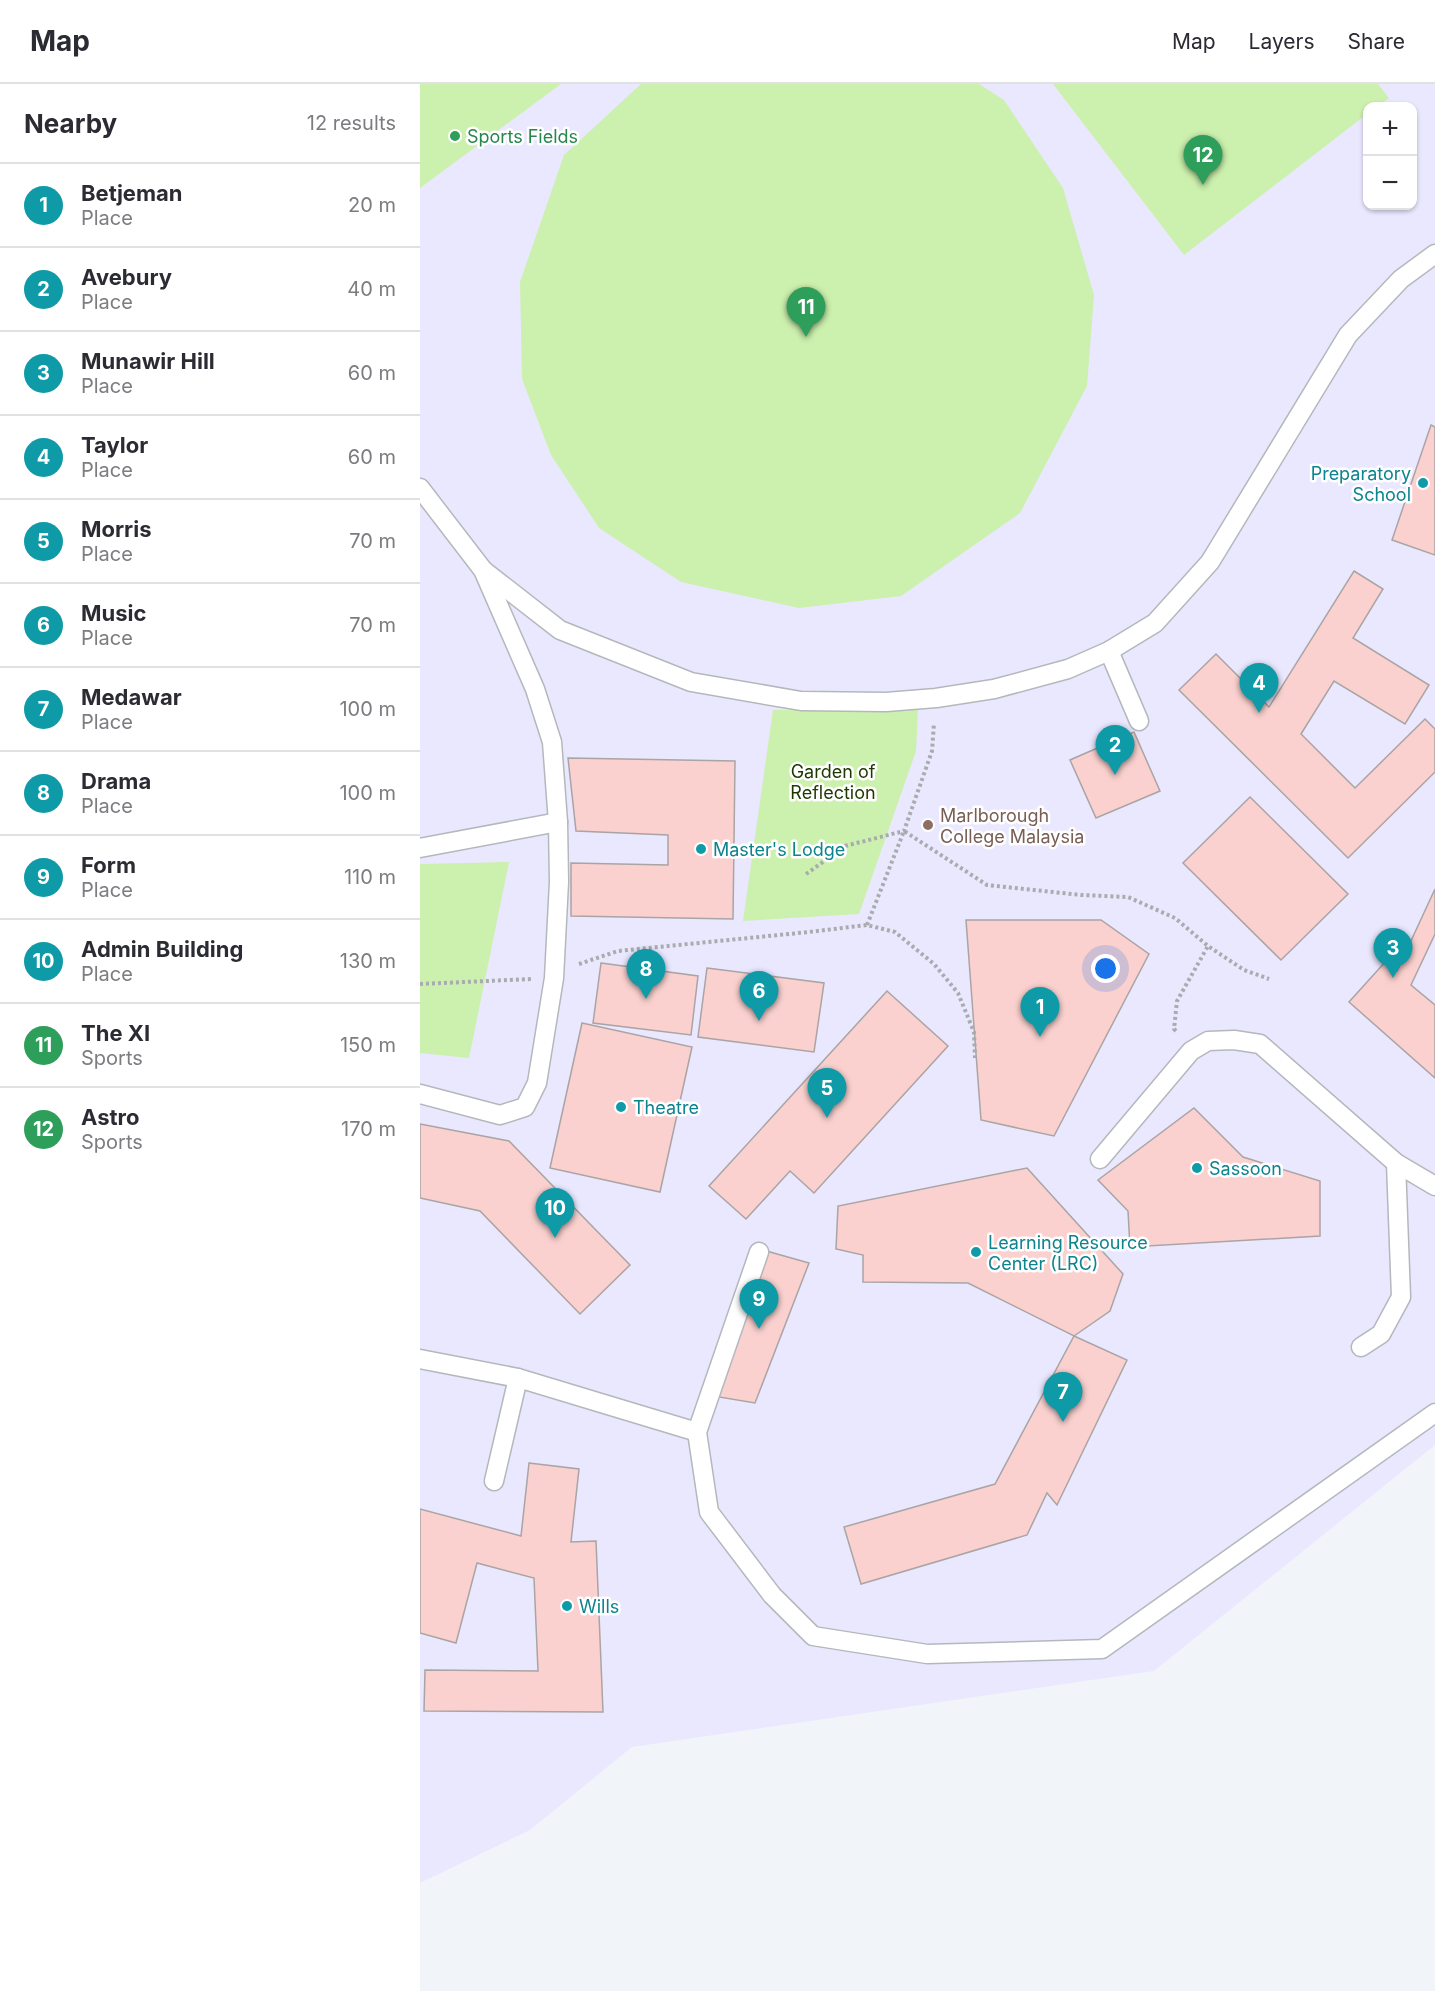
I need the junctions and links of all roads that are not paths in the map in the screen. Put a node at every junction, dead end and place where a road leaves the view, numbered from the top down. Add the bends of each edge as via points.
1 (1435, 254) edge
2 (420, 488) edge
3 (483, 570) junction
4 (1109, 651) junction
5 (1139, 721) dead end
6 (558, 822) junction
7 (420, 849) edge
8 (420, 1094) edge
9 (1100, 1159) dead end
10 (1396, 1163) junction
11 (1435, 1186) edge
12 (759, 1252) dead end
13 (1361, 1347) dead end
14 (420, 1359) edge
15 (518, 1378) junction
16 (1435, 1413) edge
17 (697, 1432) junction
18 (494, 1481) dead end

1 - 4 lane via 1401,279 1348,335 1210,562 1155,623
2 - 3 lane
3 - 4 lane via 560,630 691,682 801,701 886,702 994,689 1068,669
3 - 6 lane via 535,689 552,742
4 - 5 lane
6 - 7 lane
6 - 8 lane via 554,978 537,1083 525,1107 500,1115
9 - 10 lane via 1191,1051 1208,1041 1234,1040 1260,1044
10 - 11 lane
10 - 13 lane via 1401,1297 1381,1334
12 - 17 lane
14 - 15 lane
15 - 17 lane
15 - 18 lane
16 - 17 lane via 1102,1648 927,1654 813,1636 772,1595 709,1512

